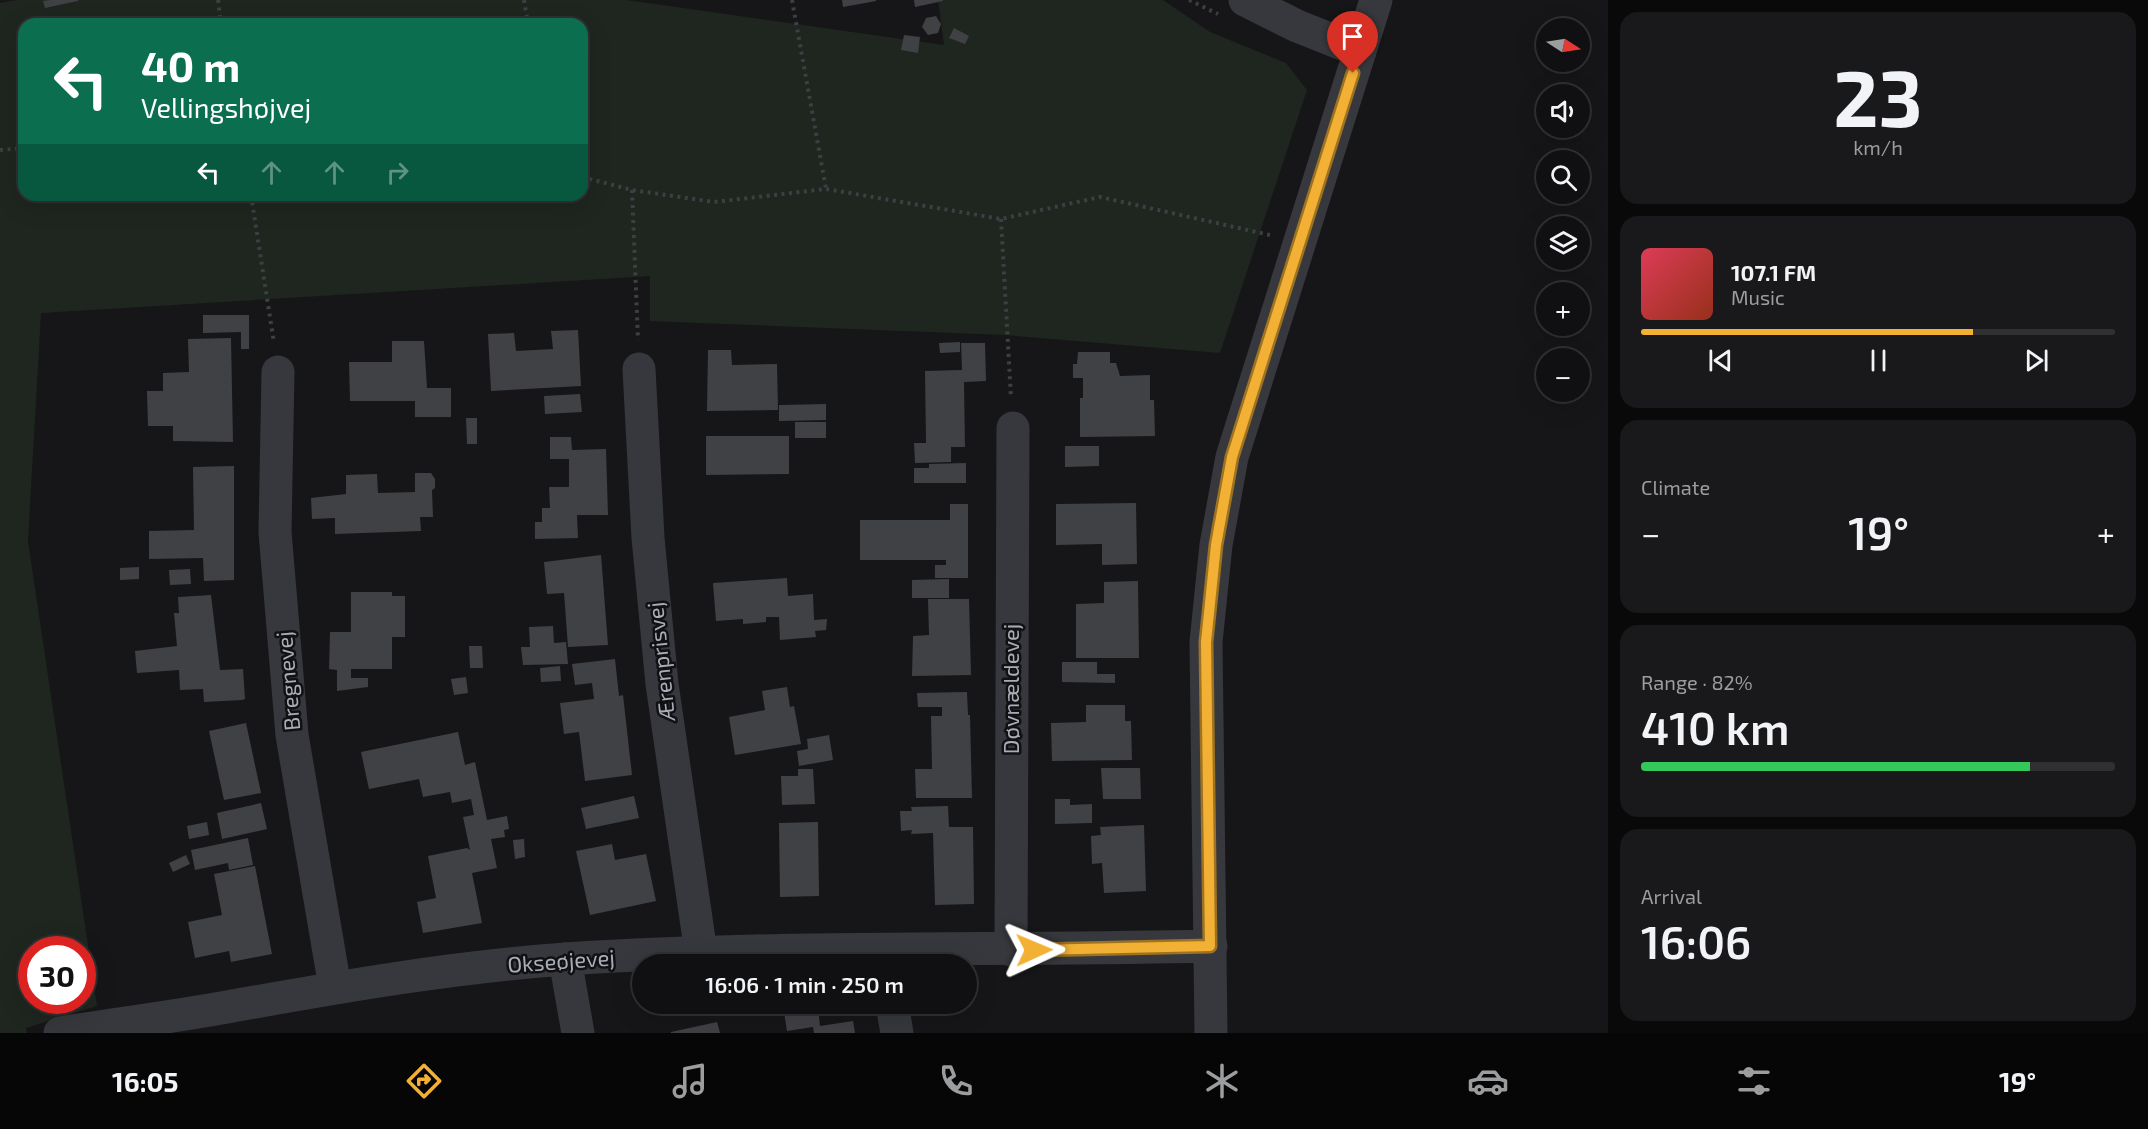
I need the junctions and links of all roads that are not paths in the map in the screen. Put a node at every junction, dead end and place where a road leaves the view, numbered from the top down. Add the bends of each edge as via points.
1 (1245, 0) edge
2 (1376, 0) edge
3 (1360, 51) junction
4 (639, 369) road end
5 (279, 372) road end
6 (1013, 428) road end
7 (1210, 946) junction
8 (1011, 950) junction
9 (701, 953) junction
10 (747, 954) edge
11 (940, 954) edge
12 (565, 959) junction
13 (335, 987) junction
14 (894, 1014) edge
15 (227, 1020) edge
16 (60, 1033) edge
17 (578, 1033) edge
18 (897, 1033) edge
19 (1211, 1033) edge

1 - 3 street
2 - 3 street
3 - 7 street via 1232,457 1216,545 1206,642
4 - 9 street, Ærenprisvej via 648,538 662,684
5 - 13 street, Bregnevej via 274,532 292,735
6 - 8 street, Døvnældevej
7 - 8 street, Okseøjevej
7 - 19 street
8 - 11 street, Okseøjevej
9 - 10 street, Okseøjevej
9 - 12 street, Okseøjevej
12 - 13 street, Okseøjevej
12 - 17 street
13 - 15 street, Okseøjevej
14 - 18 street
15 - 16 street, Okseøjevej

